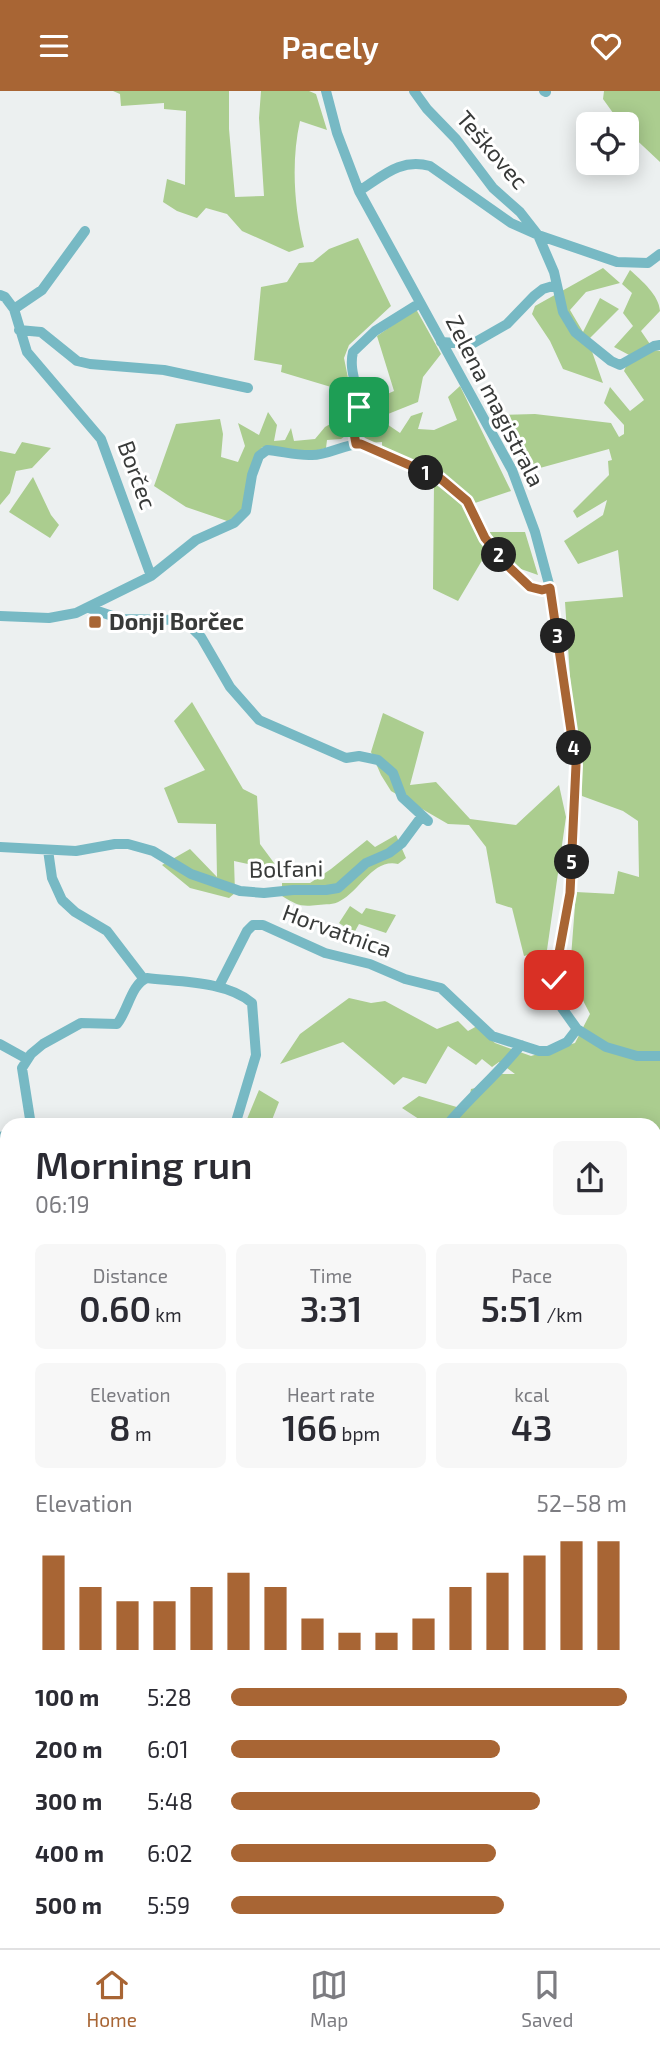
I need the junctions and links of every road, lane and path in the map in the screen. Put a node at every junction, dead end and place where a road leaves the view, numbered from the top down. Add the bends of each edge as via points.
1 (326, 91) edge
2 (414, 91) edge
3 (359, 191) junction
4 (85, 231) dead end
5 (538, 235) junction
6 (660, 254) edge
7 (556, 285) junction
8 (0, 295) edge
9 (420, 303) junction
10 (14, 309) junction
11 (19, 330) junction
12 (442, 342) junction
13 (660, 345) edge
14 (248, 388) dead end
15 (356, 444) junction
16 (151, 576) junction
17 (550, 588) junction
18 (89, 608) junction
19 (0, 616) edge
20 (0, 847) edge
21 (48, 850) junction
22 (143, 978) junction
23 (219, 986) junction
24 (577, 1029) junction
25 (0, 1044) edge
26 (522, 1045) junction
27 (660, 1056) edge
28 (27, 1059) junction
29 (30, 1118) edge
30 (237, 1118) edge
31 (453, 1118) edge

1 - 3 street, Zelena magistrala
2 - 5 street, Teškovec
3 - 5 street via 402,164 416,162 430,166 511,223
3 - 9 street, Zelena magistrala
4 - 10 street via 42,290
5 - 6 street via 617,262 648,263
5 - 7 street, Teškovec
7 - 12 street via 543,289 507,324 472,344
7 - 13 street, Teškovec via 563,312 575,332 611,361 620,365
8 - 10 street
9 - 12 street, Zelena magistrala
9 - 15 street via 375,331 353,352 359,407
10 - 11 street, Borčec
11 - 14 street via 41,332 77,361 164,370
11 - 16 street, Borčec via 27,352 102,439
12 - 17 street, Zelena magistrala via 512,470
15 - 16 street via 311,455 267,450 252,475 246,511 234,523 196,540
15 - 17 street via 441,479 467,501 485,538 508,566 530,587
16 - 18 street
17 - 24 street, Zelena magistrala via 576,765 570,893 554,980 562,1007
18 - 19 street via 50,618
18 - 21 street, Bolfani via 121,619 179,620 189,625 258,720 346,758 378,760 393,773 402,797 425,818 390,853 366,863 338,888 326,890 240,891 128,844 86,851
20 - 21 street, Bolfani
21 - 22 street via 52,879 62,900 107,931
22 - 23 street
22 - 28 street via 117,1024 81,1023 43,1044
23 - 26 street, Horvatnica via 247,931 263,925 325,953 441,988 492,1036
23 - 30 street via 249,1000 252,1007 256,1055
24 - 26 street, Horvatnica via 554,1050
24 - 27 street, Zelena magistrala via 606,1047 638,1056
25 - 28 street
26 - 31 street
28 - 29 street via 22,1069

